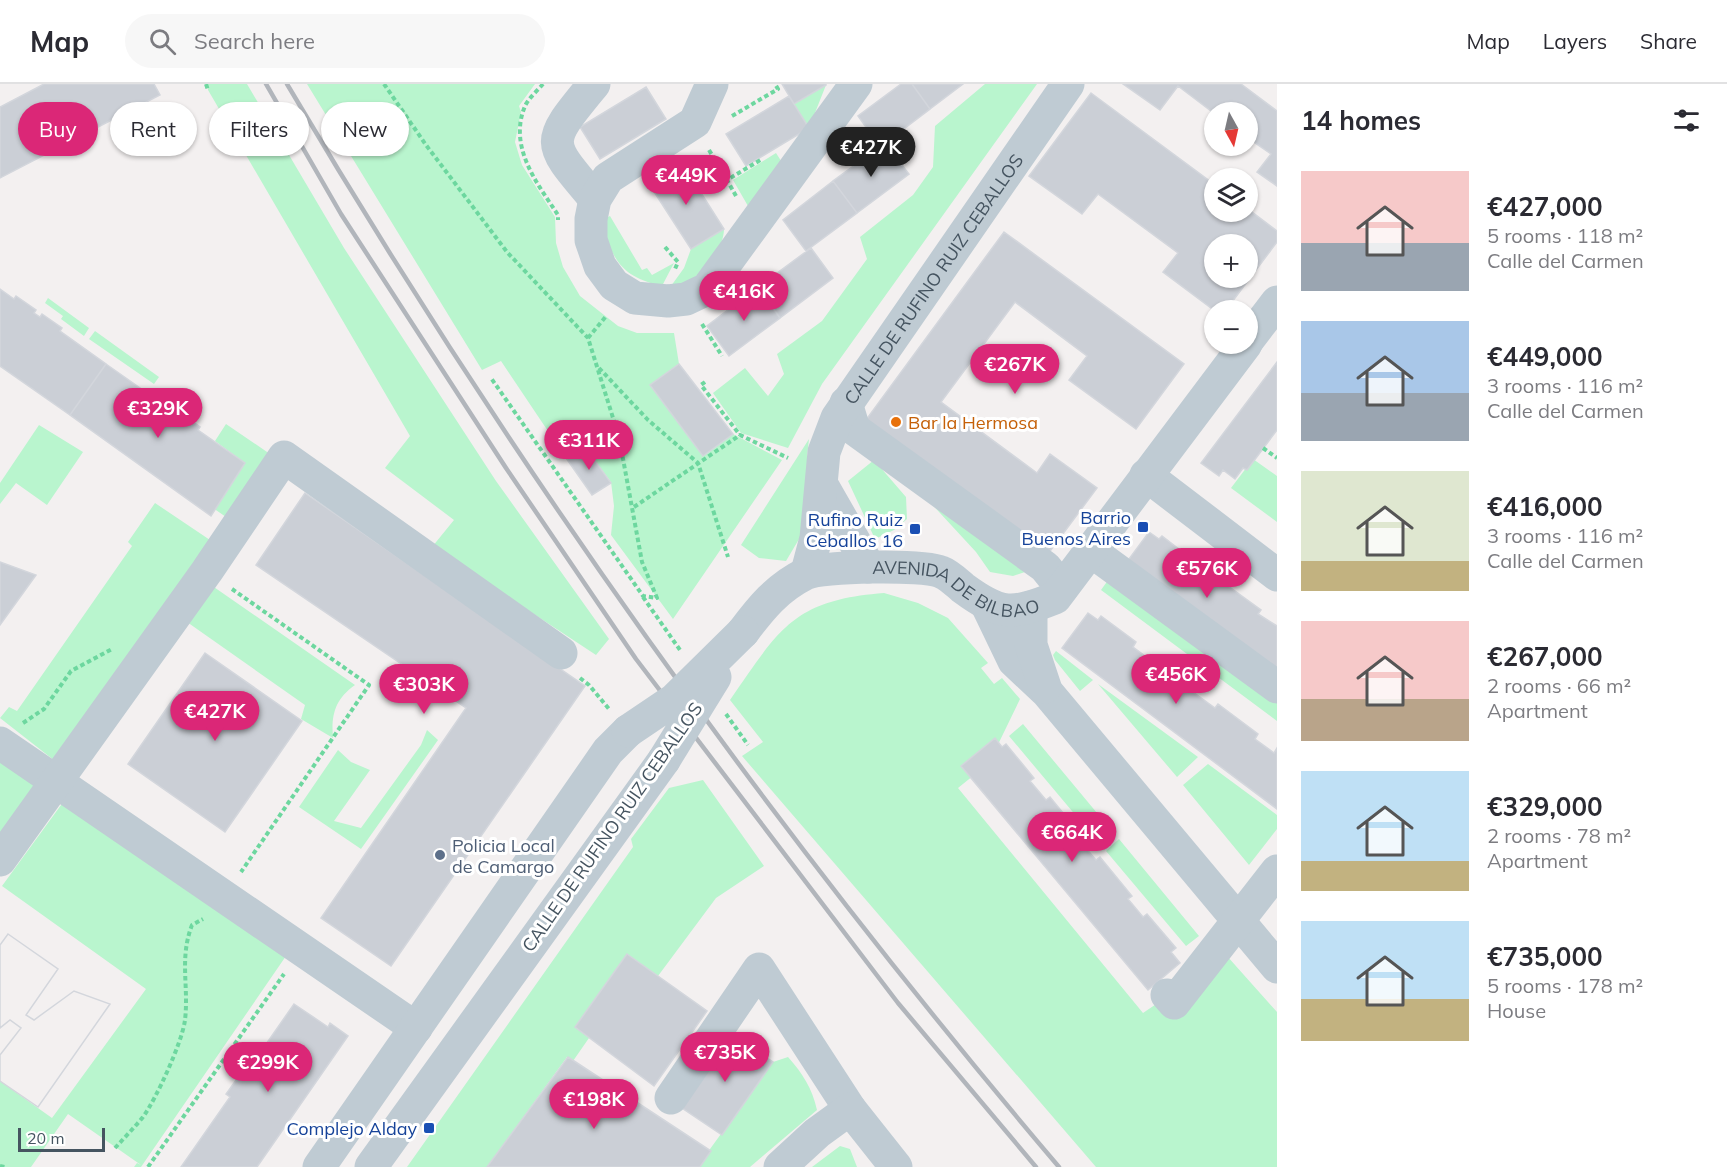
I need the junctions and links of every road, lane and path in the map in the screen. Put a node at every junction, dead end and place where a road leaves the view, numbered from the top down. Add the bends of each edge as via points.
1 (206, 84) edge
2 (384, 84) edge
3 (543, 84) edge
4 (594, 84) edge
5 (712, 84) edge
6 (775, 84) edge
7 (856, 84) edge
8 (1068, 84) edge
9 (208, 90) dead end
10 (729, 117) dead end
11 (705, 144) dead end
12 (765, 157) dead end
13 (727, 180) junction
14 (737, 198) dead end
15 (595, 199) junction
16 (558, 226) dead end
17 (1277, 302) edge
18 (601, 306) dead end
19 (609, 312) dead end
20 (1258, 327) edge
21 (1238, 354) edge
22 (597, 365) junction
23 (491, 378) dead end
24 (705, 382) dead end
25 (846, 403) junction
26 (740, 435) junction
27 (1263, 448) dead end
28 (788, 458) dead end
29 (1277, 458) edge
30 (698, 464) junction
31 (1146, 475) junction
32 (822, 485) junction
33 (634, 507) junction
34 (1091, 550) junction
35 (728, 557) dead end
36 (869, 567) junction
37 (207, 571) junction
38 (807, 572) junction
39 (1277, 575) edge
40 (1062, 588) junction
41 (988, 606) junction
42 (1031, 607) junction
43 (743, 632) junction
44 (117, 646) dead end
45 (561, 653) joint
46 (369, 685) dead end
47 (1277, 687) edge
48 (1047, 692) junction
49 (621, 723) junction
50 (8, 734) edge
51 (590, 776) junction
52 (54, 782) junction
53 (632, 804) junction
54 (0, 860) edge
55 (1277, 871) edge
56 (1238, 922) junction
57 (301, 950) junction
58 (1277, 967) edge
59 (1167, 995) dead end
60 (412, 1033) junction
61 (446, 1062) junction
62 (671, 1098) dead end
63 (850, 1109) junction
64 (0, 1166) edge
65 (5, 1167) edge
66 (148, 1167) edge
67 (319, 1167) edge
68 (371, 1167) edge
69 (780, 1167) edge
70 (896, 1167) edge

1 - 9 path
2 - 22 path via 507,252 588,338
3 - 16 path via 525,106 521,145 525,166 558,215
4 - 15 street via 556,136 560,157
5 - 15 street via 695,122 608,178
6 - 10 path via 778,89
7 - 15 street via 720,273 707,289 686,299 635,298 614,285 600,266 591,240
8 - 25 street, CALLE DE RUFINO RUIZ CEBALLOS
11 - 13 path
12 - 13 path
13 - 14 path
17 - 20 street, AVENIDA DE BILBAO
18 - 19 path
21 - 31 street, AVENIDA DE BILBAO
22 - 30 path via 648,420
22 - 33 path via 620,437
23 - 33 path via 643,596 657,598 642,562
24 - 26 path via 701,385
25 - 32 street, CALLE DE RUFINO RUIZ CEBALLOS via 824,452
25 - 40 street via 854,429 1045,567
26 - 28 path
26 - 30 path
27 - 29 path
30 - 33 path
30 - 35 path
31 - 34 street, AVENIDA DE BILBAO
31 - 39 street
32 - 36 street
32 - 38 street, CALLE DE RUFINO RUIZ CEBALLOS via 816,538
34 - 40 street, AVENIDA DE BILBAO
34 - 47 street
36 - 38 street, AVENIDA DE BILBAO
36 - 41 street, AVENIDA DE BILBAO via 893,565 941,572
37 - 45 street via 284,457
37 - 46 path
37 - 52 street
38 - 43 street, AVENIDA DE BILBAO via 771,596
40 - 42 street, AVENIDA DE BILBAO via 1055,598
41 - 42 street, AVENIDA DE BILBAO via 1010,611
41 - 48 street via 1014,662
42 - 48 street via 1031,645
43 - 49 street, CALLE DE RUFINO RUIZ CEBALLOS, bridge via 674,699
43 - 53 street, CALLE DE RUFINO RUIZ CEBALLOS, bridge via 664,760
44 - 50 path via 71,671 44,710
45 - 49 path via 582,665 576,675 590,685
48 - 56 street
49 - 51 street, CALLE DE RUFINO RUIZ CEBALLOS
50 - 52 street
51 - 53 street
51 - 60 street, CALLE DE RUFINO RUIZ CEBALLOS
52 - 54 street
52 - 57 street
53 - 61 street, CALLE DE RUFINO RUIZ CEBALLOS
55 - 56 street
56 - 58 street
56 - 59 street via 1174,1003
57 - 60 street
57 - 66 path
60 - 61 street
60 - 67 street, CALLE DE RUFINO RUIZ CEBALLOS
61 - 68 street, CALLE DE RUFINO RUIZ CEBALLOS
62 - 63 street via 759,969
63 - 69 street via 817,1132
63 - 70 street
64 - 65 path

